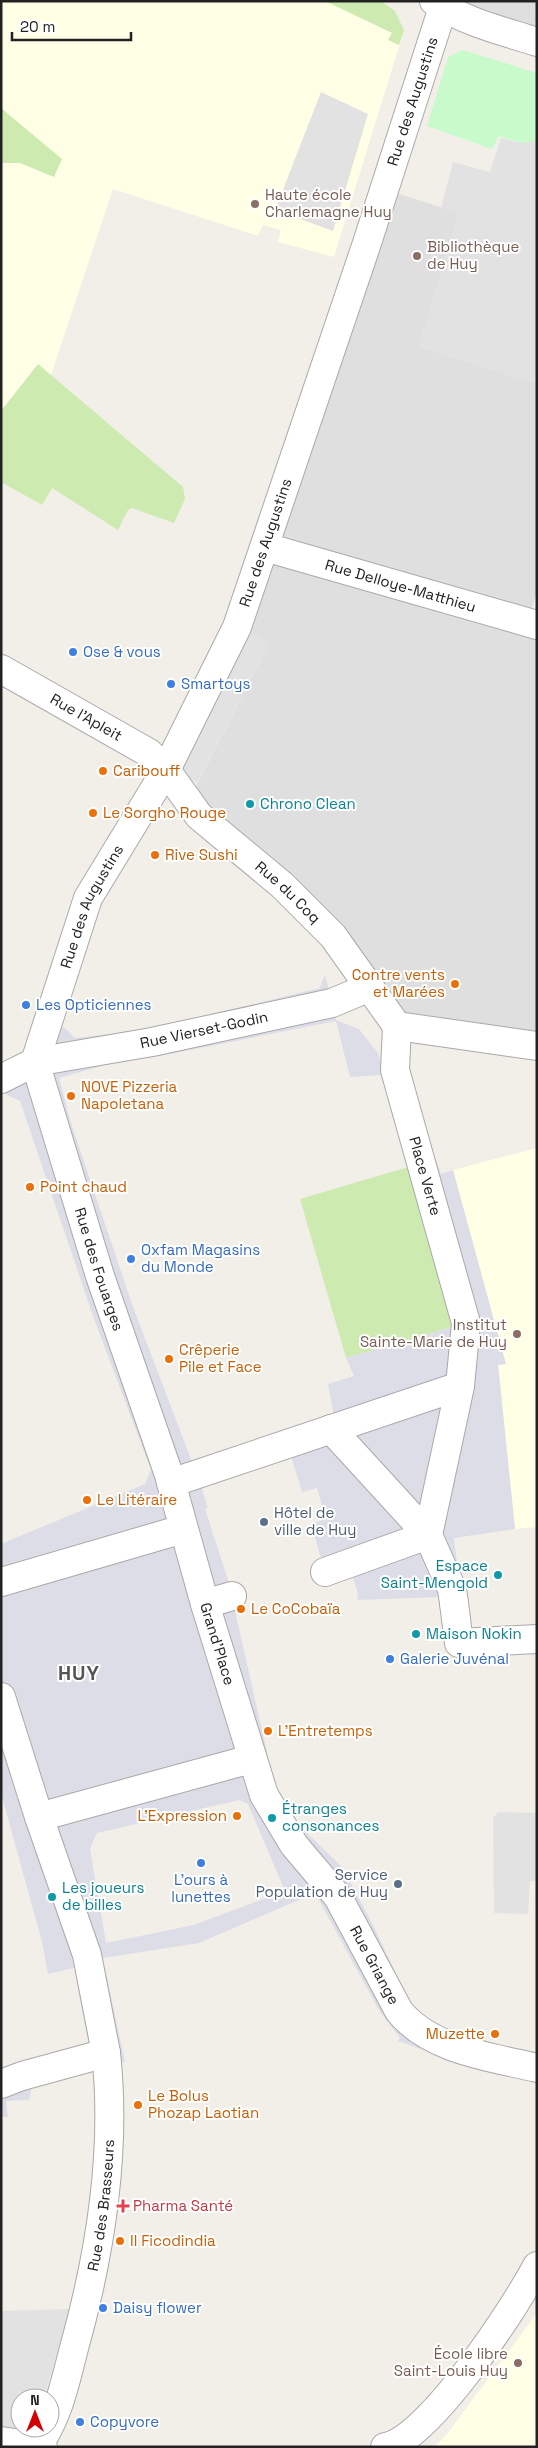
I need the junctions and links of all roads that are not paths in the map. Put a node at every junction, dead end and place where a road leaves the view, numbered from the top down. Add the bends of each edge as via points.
1 (441, 3) edge
2 (537, 42) edge
3 (265, 547) junction
4 (537, 625) edge
5 (1, 669) edge
6 (166, 770) junction
7 (370, 987) junction
8 (397, 1026) junction
9 (537, 1046) edge
10 (34, 1062) junction
11 (1, 1079) edge
12 (460, 1386) junction
13 (331, 1429) junction
14 (170, 1479) junction
15 (183, 1529) junction
16 (428, 1535) junction
17 (325, 1572) dead end
18 (1, 1582) edge
19 (232, 1596) dead end
20 (205, 1604) junction
21 (537, 1639) edge
22 (1, 1696) edge
23 (251, 1760) junction
24 (264, 1795) joint
25 (39, 1817) junction
26 (106, 2053) junction
27 (537, 2068) edge
28 (1, 2084) edge
29 (537, 2266) edge
30 (1, 2441) edge
31 (37, 2446) edge
32 (43, 2447) edge
33 (385, 2447) edge

1 - 2 street via 483,25
1 - 3 street, Rue des Augustins
3 - 4 street, Rue Delloye-Matthieu
3 - 6 street, Rue des Augustins via 236,628
5 - 6 street, Rue l'Apleit via 149,753
6 - 7 street, Rue du Coq via 199,816 282,885 333,936
6 - 10 street, Rue des Augustins via 88,898
7 - 8 street, Rue du Coq
7 - 10 street, Rue Vierset-Godin via 332,1003 152,1042
8 - 9 street
8 - 12 street, Place Verte via 395,1070 466,1323
10 - 11 street, Rue Vierset-Godin
10 - 14 street, Rue des Fouarges via 100,1276
12 - 13 street
12 - 16 street
13 - 14 street
13 - 16 street
14 - 15 street, Grand'Place
15 - 18 street
15 - 20 street, Grand'Place
16 - 17 street
16 - 21 street via 452,1589 459,1643
19 - 20 street
20 - 23 street, Grand'Place
22 - 25 street
23 - 24 street, Grand'Place
23 - 25 street
24 - 27 street, Rue Griange via 294,1845 338,1897 409,2024 454,2046
25 - 26 street, Rue des Brasseurs via 87,1955
26 - 28 street
26 - 31 street, Rue des Brasseurs via 110,2125 96,2256 57,2410 50,2429
29 - 33 street via 521,2296 479,2357 417,2430
30 - 31 street
31 - 32 street

